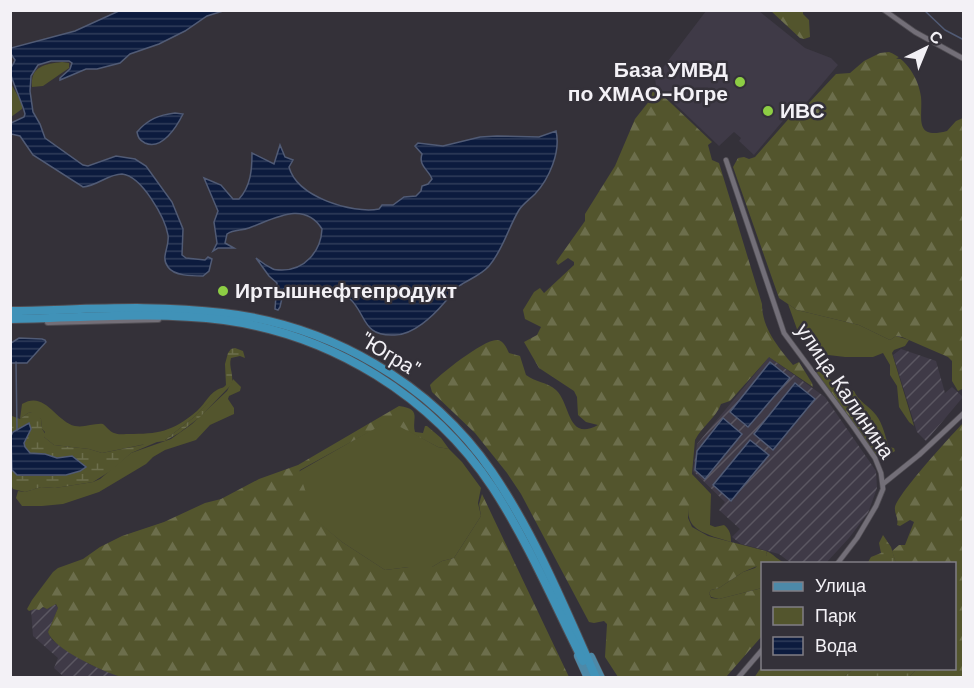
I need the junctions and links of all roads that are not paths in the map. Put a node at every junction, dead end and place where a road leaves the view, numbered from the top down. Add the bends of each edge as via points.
1 (884, 10) edge
2 (963, 59) edge
3 (726, 160) dead end
4 (10, 311) edge
5 (176, 317) junction
6 (12, 322) edge
7 (963, 413) edge
8 (883, 484) junction
9 (838, 562) edge
10 (559, 604) junction
11 (761, 651) edge
12 (589, 678) edge
13 (596, 678) edge
14 (601, 678) edge
15 (738, 678) edge

1 - 2 street
3 - 8 street, улица Калинина via 784,333 875,458
4 - 10 highway, "Югра" via 163,309 224,313 301,331 372,362 426,400 485,463 519,516
5 - 6 street
5 - 6 highway, "Югра"
5 - 10 highway, "Югра" via 245,324 296,338 356,363 406,394 450,434 484,474
7 - 8 street
8 - 9 street, улица Калинина via 866,525
10 - 12 highway, "Югра"
10 - 13 highway, "Югра"
10 - 14 main road
11 - 15 street

